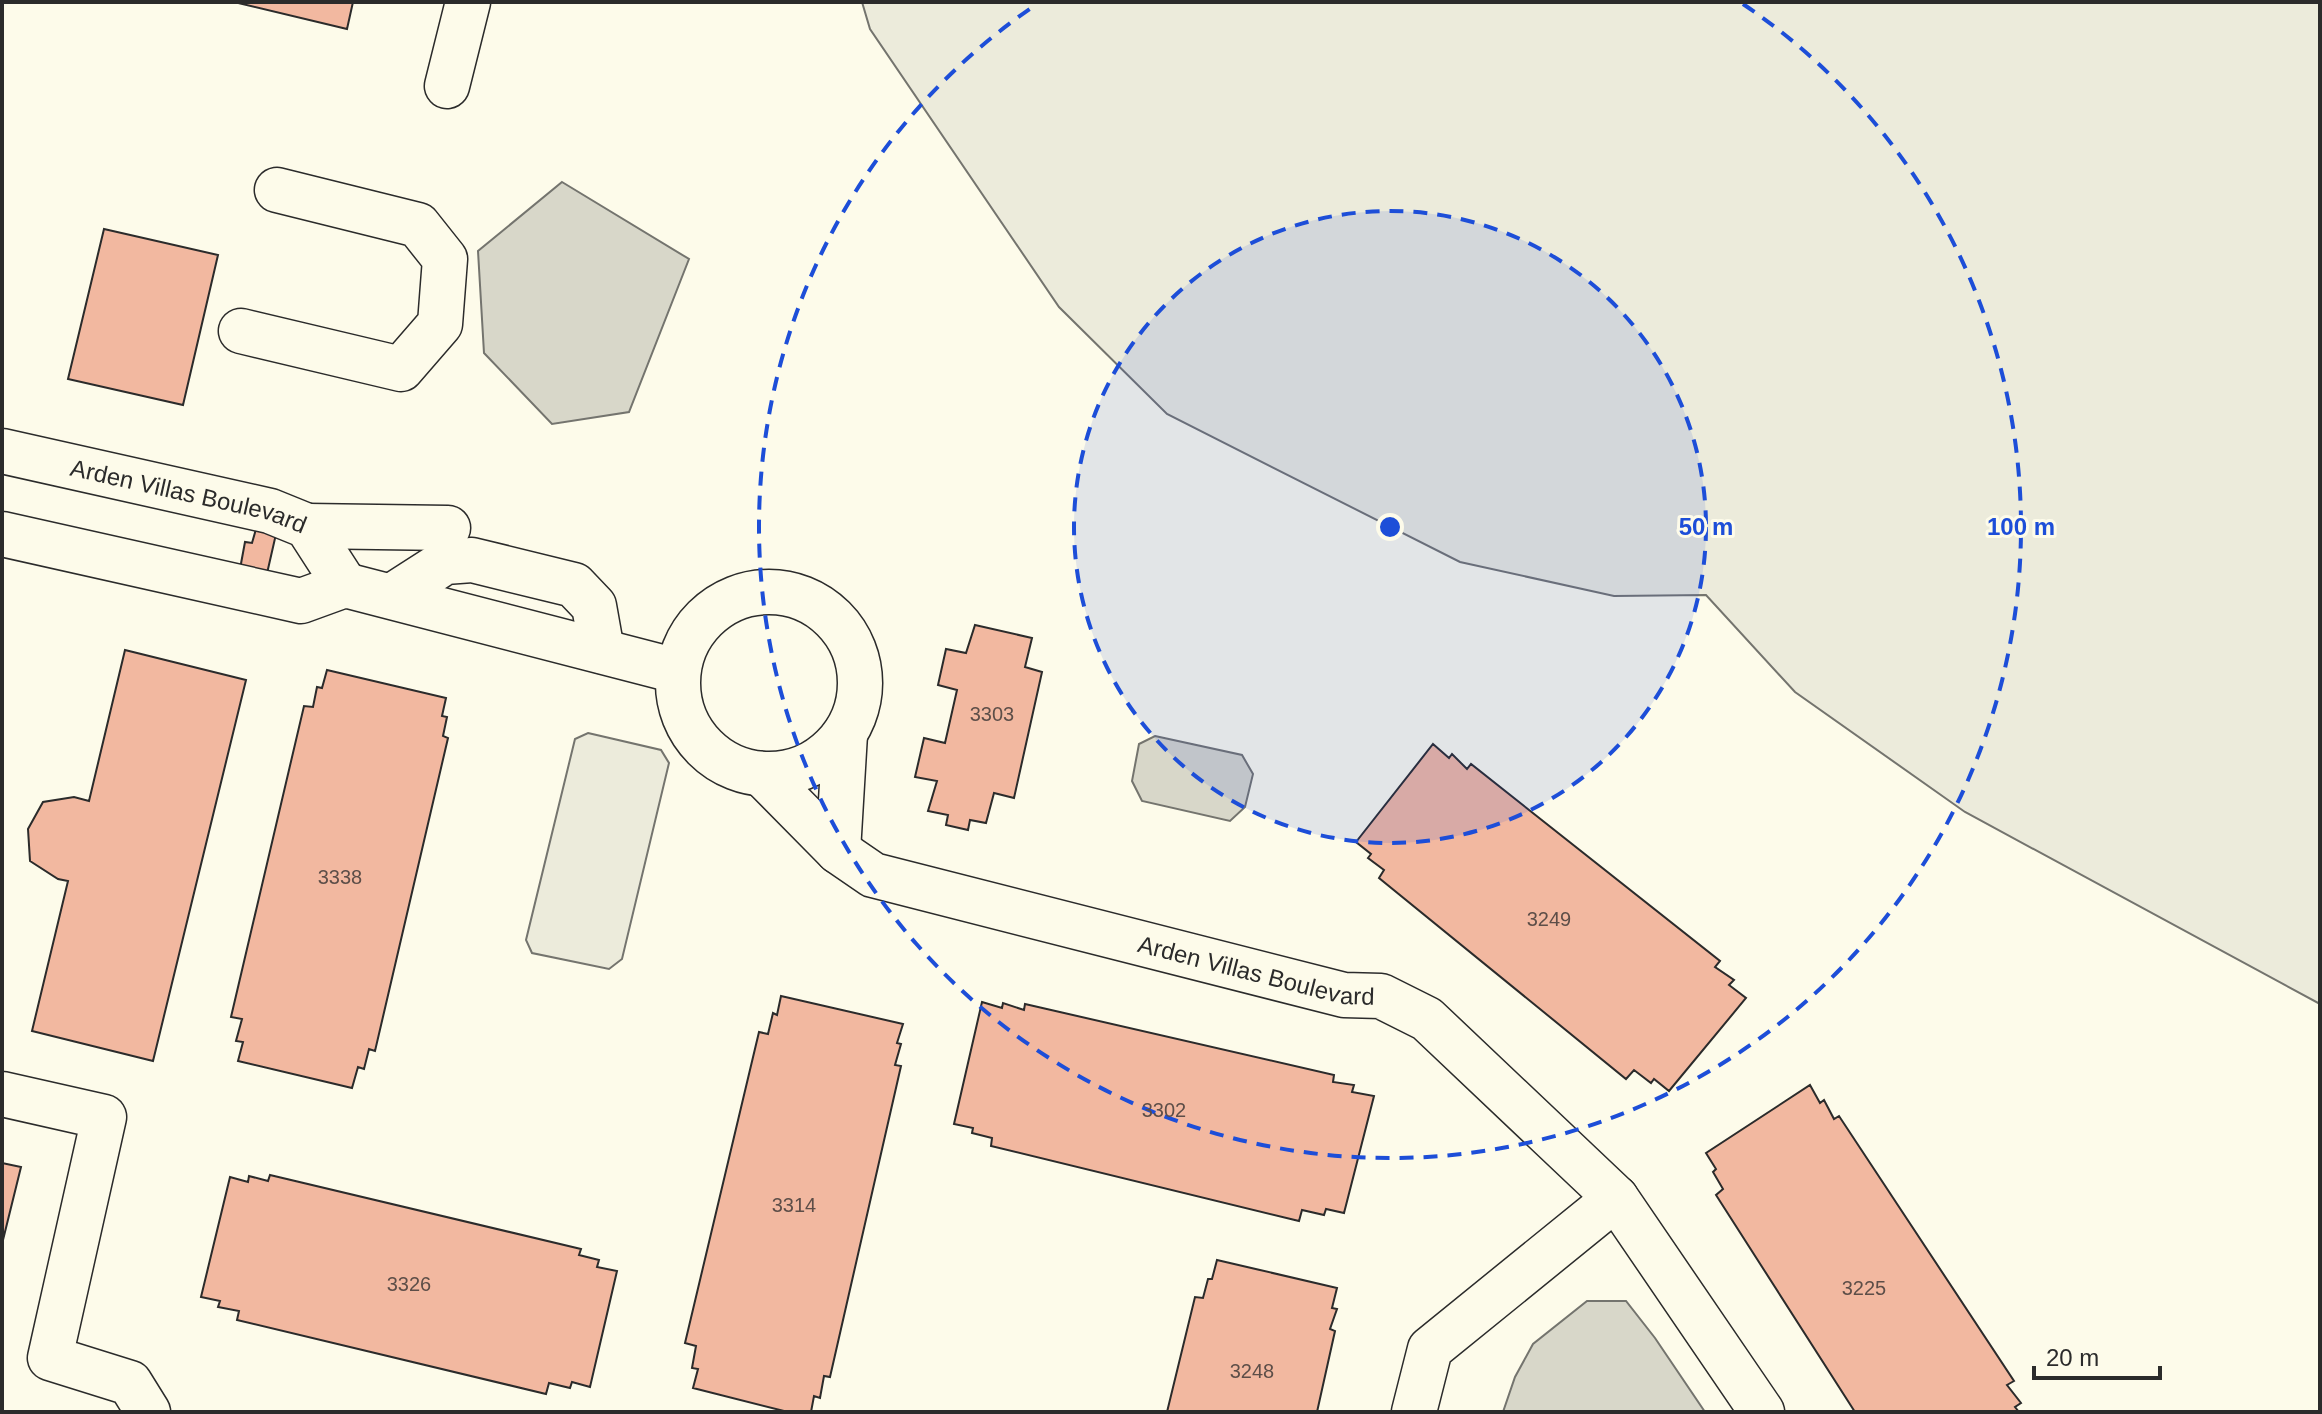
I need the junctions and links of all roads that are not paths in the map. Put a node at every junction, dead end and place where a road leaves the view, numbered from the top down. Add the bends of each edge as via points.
1 (468, 2) edge
2 (447, 86) dead end
3 (277, 190) dead end
4 (241, 331) dead end
5 (2, 451) edge
6 (307, 526) junction
7 (448, 528) dead end
8 (2, 534) edge
9 (345, 585) junction
10 (392, 596) junction
11 (602, 651) junction
12 (677, 671) junction
13 (845, 734) junction
14 (762, 774) junction
15 (838, 851) junction
16 (2, 1094) edge
17 (1616, 1198) junction
18 (148, 1412) edge
19 (1414, 1412) edge
20 (1762, 1412) edge

1 - 2 lane
3 - 4 lane via 418,225 445,259 440,324 401,369
5 - 6 lane, Arden Villas Boulevard via 270,511
6 - 7 lane
6 - 9 lane, Arden Villas Boulevard
8 - 9 lane via 301,601
9 - 10 lane
10 - 11 lane
10 - 11 lane via 445,562 472,560 574,585 594,606
11 - 12 lane
12 - 13 lane, Arden Villas Boulevard via 689,638 725,603 754,593 786,593 815,604 839,623 854,649 861,678 858,707
12 - 14 lane, Arden Villas Boulevard via 682,708 693,733 712,754 736,768
13 - 14 lane, Arden Villas Boulevard via 809,765
13 - 15 lane, Arden Villas Boulevard
14 - 15 lane, Arden Villas Boulevard
15 - 17 lane, Arden Villas Boulevard via 887,879 1344,995 1381,996 1427,1019
16 - 18 lane via 104,1117 50,1358 130,1383
17 - 19 lane via 1430,1349
17 - 20 lane, Arden Villas Boulevard

